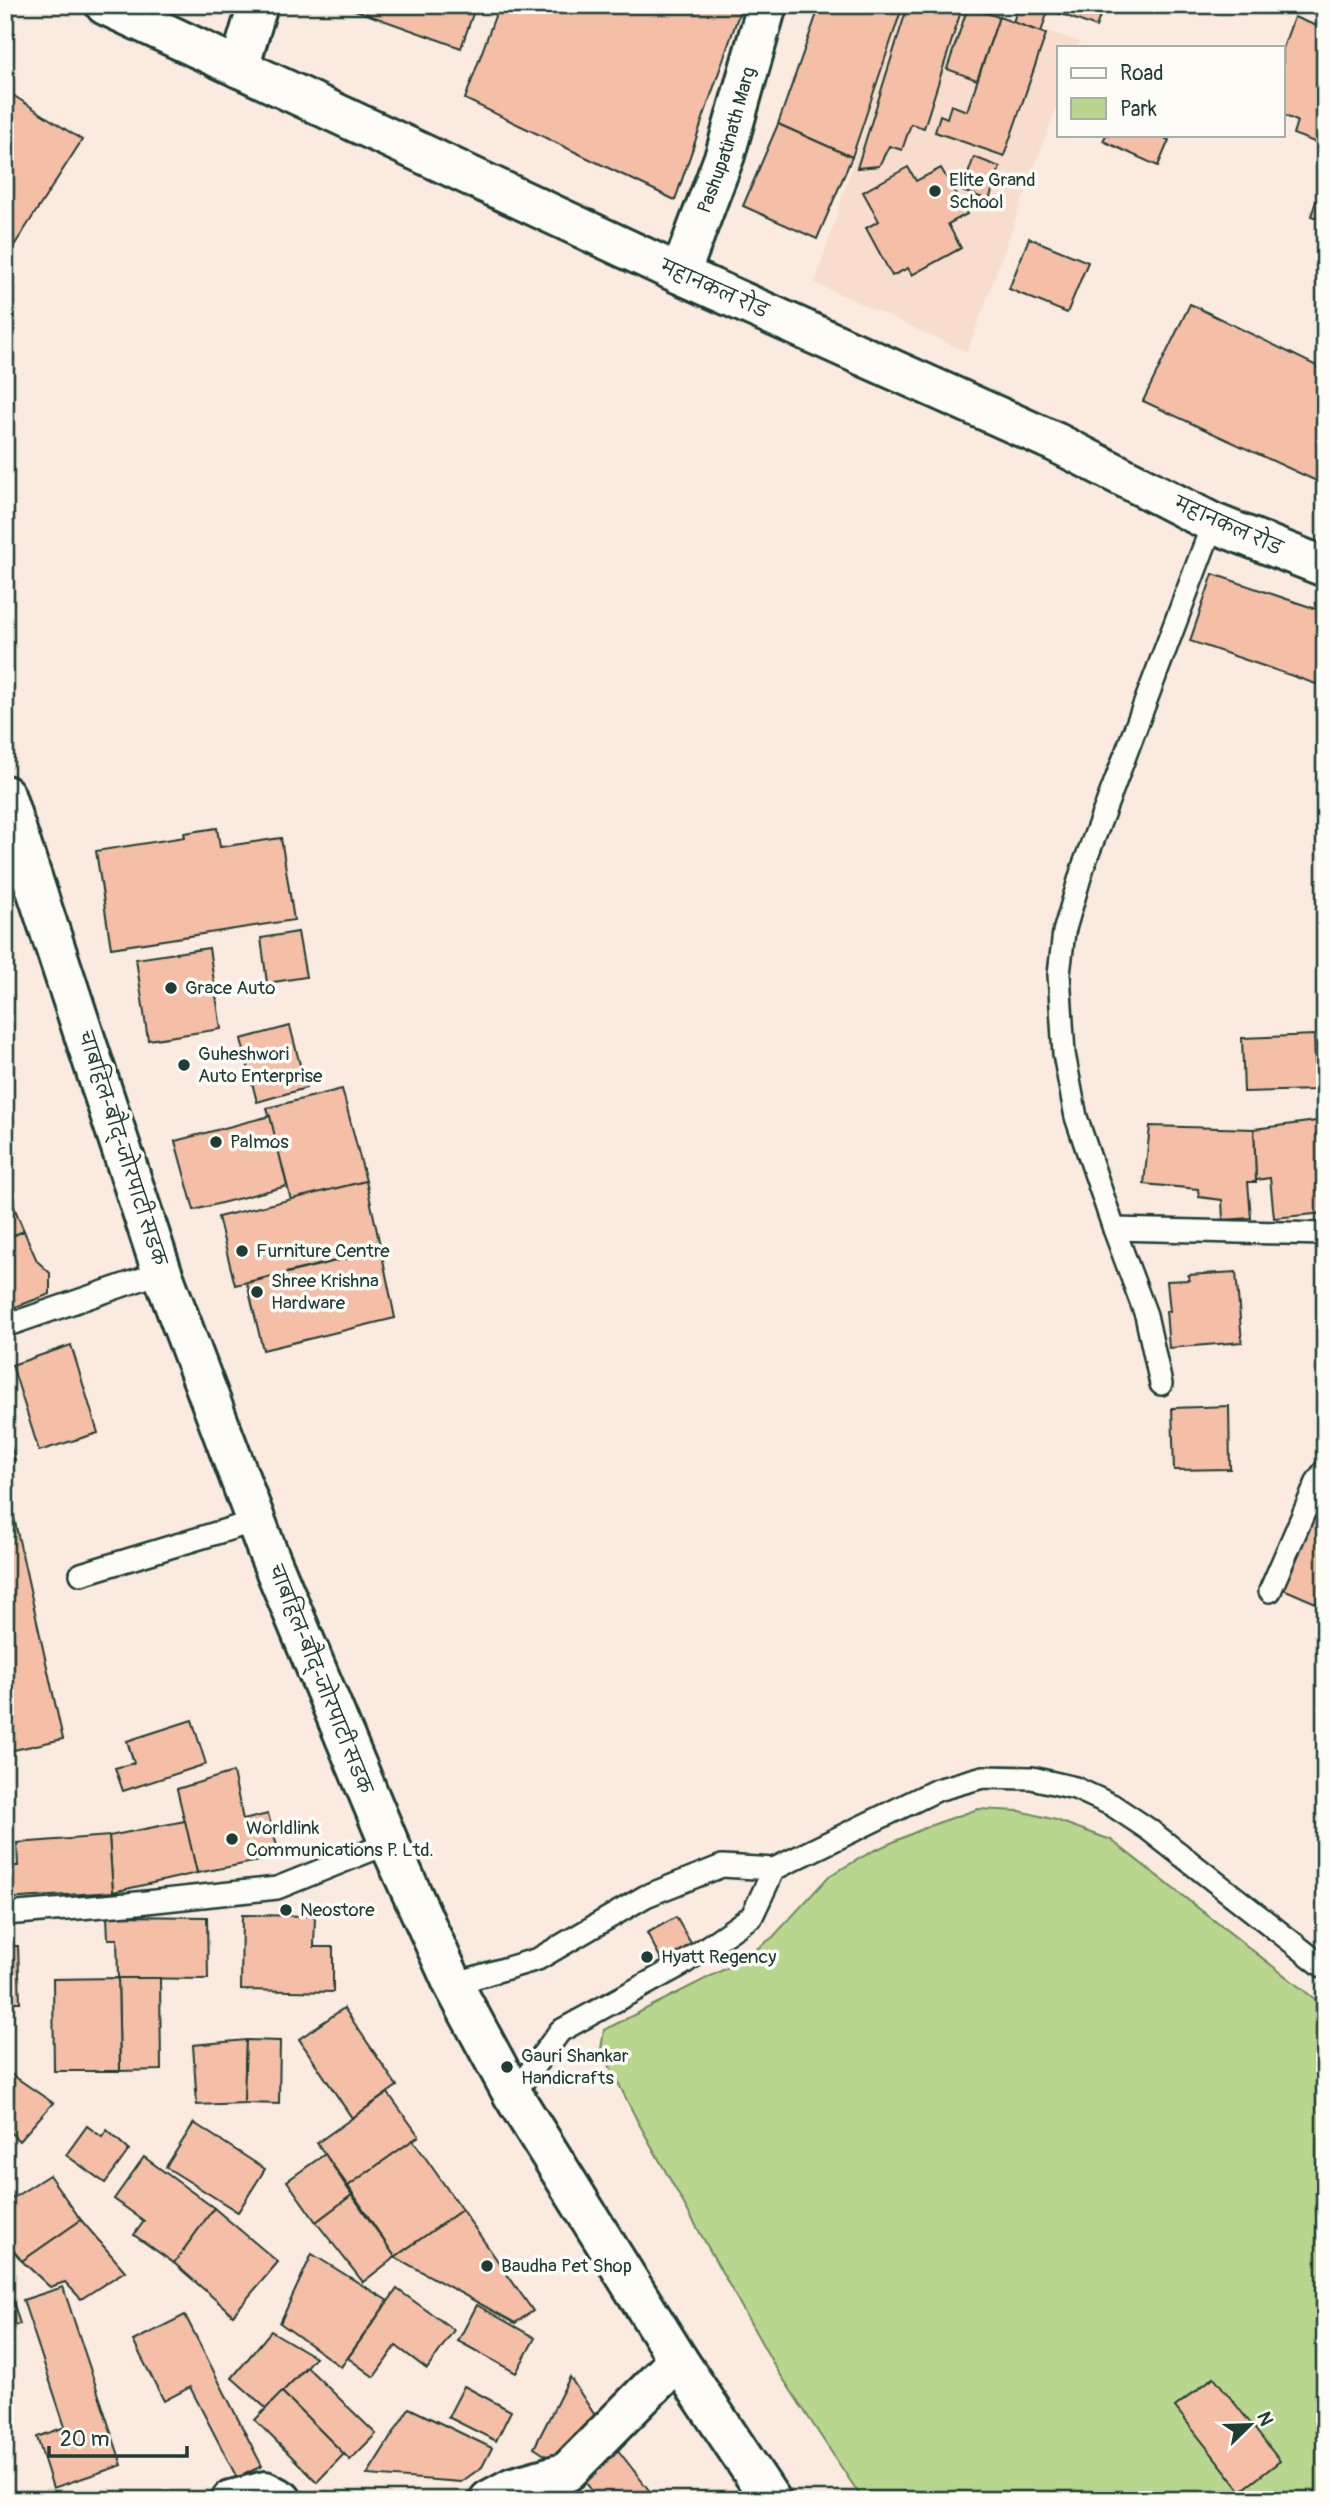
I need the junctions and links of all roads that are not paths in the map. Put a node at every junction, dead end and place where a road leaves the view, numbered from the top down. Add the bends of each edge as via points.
1 (104, 5) edge
2 (258, 5) edge
3 (767, 5) edge
4 (239, 68) junction
5 (680, 274) junction
6 (1213, 523) junction
7 (1325, 567) edge
8 (5, 795) edge
9 (1114, 1229) junction
10 (1325, 1234) edge
11 (162, 1272) junction
12 (5, 1326) edge
13 (1161, 1384) dead end
14 (1325, 1470) edge
15 (256, 1521) junction
16 (80, 1574) dead end
17 (1270, 1591) dead end
18 (389, 1843) junction
19 (774, 1868) junction
20 (5, 1914) edge
21 (1325, 1968) edge
22 (453, 1984) junction
23 (513, 2095) junction
24 (678, 2360) junction
25 (231, 2500) edge
26 (282, 2500) edge
27 (489, 2500) edge
28 (771, 2500) edge

1 - 4 main road, महानकल रोड
2 - 4 main road
3 - 5 main road, Pashupatinath Marg via 724,155
4 - 5 main road, महानकल रोड
5 - 6 main road, महानकल रोड via 1055,442
6 - 7 main road, महानकल रोड
6 - 9 lane via 1083,867 1064,932 1059,974 1064,1054 1076,1116
8 - 11 main road, चाबहिल-बौद्-जोरपाटी सडक
9 - 10 lane
9 - 13 lane via 1146,1315
11 - 12 lane
11 - 15 main road, चाबहिल-बौद्-जोरपाटी सडक
14 - 17 lane
15 - 16 lane
15 - 18 main road, चाबहिल-बौद्-जोरपाटी सडक
18 - 20 lane via 277,1888
18 - 22 main road, चाबहिल-बौद्-जोरपाटी सडक
19 - 21 lane via 937,1790 983,1777 1032,1778 1075,1788 1121,1811
19 - 22 lane via 722,1866 646,1896 538,1959
19 - 23 lane via 752,1916 681,1965 560,2031
22 - 23 main road, चाबहिल-बौद्-जोरपाटी सडक
23 - 24 main road, चाबहिल-बौद्-जोरपाटी सडक
24 - 27 main road via 567,2472 513,2487
24 - 28 main road, चाबहिल-बौद्-जोरपाटी सडक
25 - 26 main road via 265,2491

